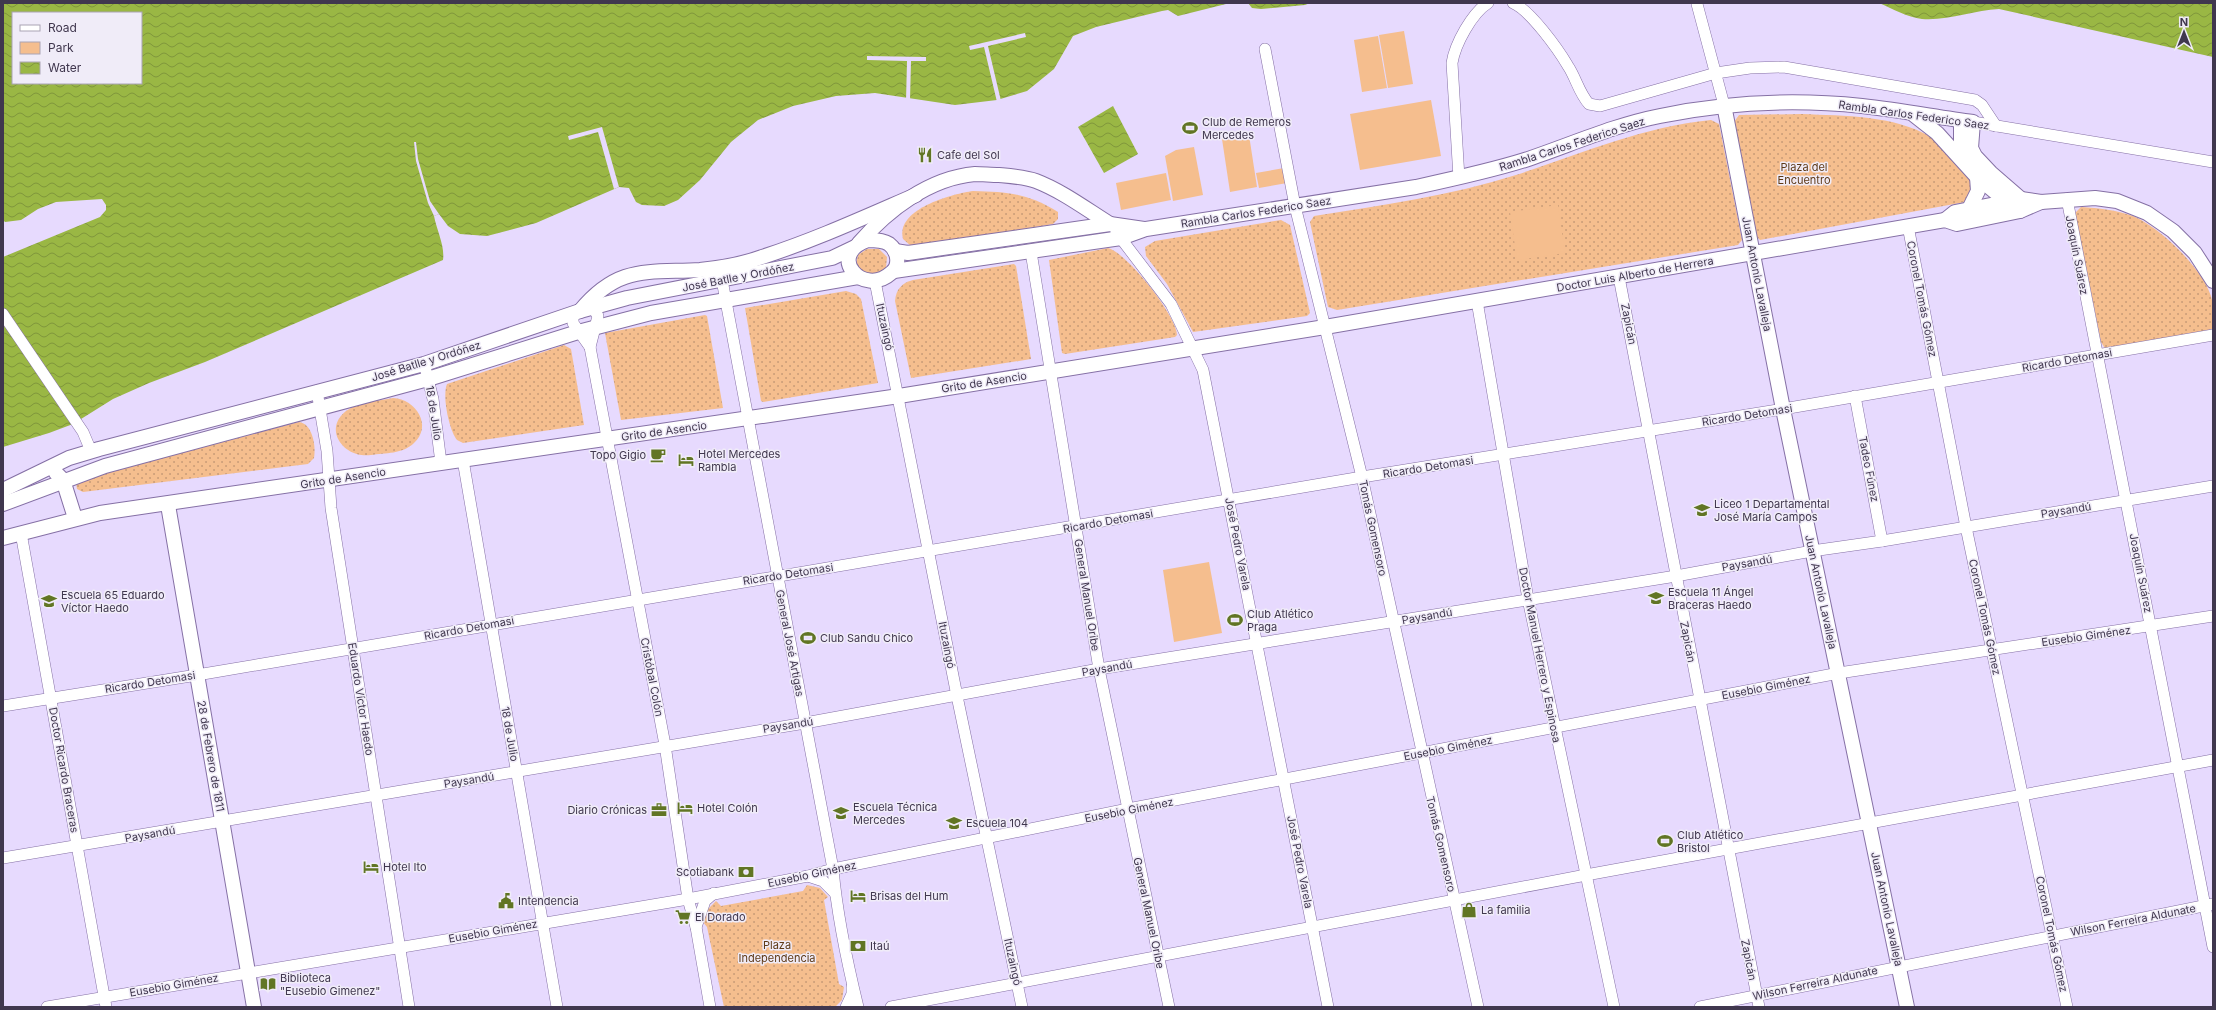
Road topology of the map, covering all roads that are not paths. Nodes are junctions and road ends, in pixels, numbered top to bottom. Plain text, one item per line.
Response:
1 (1488, 3) edge
2 (1512, 3) edge
3 (1697, 4) dead end
4 (1265, 49) dead end
5 (1716, 73) junction
6 (1724, 105) junction
7 (1912, 114) junction
8 (1967, 121) junction
9 (1996, 126) junction
10 (1961, 158) junction
11 (2213, 162) edge
12 (1976, 176) junction
13 (1459, 178) junction
14 (916, 195) junction
15 (2067, 199) junction
16 (2007, 201) junction
17 (2020, 205) junction
18 (1295, 206) junction
19 (1969, 209) junction
20 (1945, 220) junction
21 (1110, 224) junction
22 (1908, 226) junction
23 (1146, 229) junction
24 (1122, 238) junction
25 (856, 246) junction
26 (895, 251) junction
27 (1031, 252) junction
28 (1754, 253) junction
29 (894, 271) junction
30 (858, 277) junction
31 (1619, 277) junction
32 (722, 280) junction
33 (875, 281) junction
34 (2213, 281) edge
35 (725, 300) junction
36 (1477, 301) junction
37 (582, 311) junction
38 (3, 314) edge
39 (595, 327) junction
40 (1325, 327) junction
41 (578, 332) junction
42 (2213, 335) edge
43 (590, 347) junction
44 (1194, 348) junction
45 (2097, 355) junction
46 (424, 364) junction
47 (1050, 372) junction
48 (428, 379) junction
49 (1938, 382) junction
50 (317, 391) junction
51 (899, 396) junction
52 (1855, 396) junction
53 (320, 407) junction
54 (1783, 409) junction
55 (747, 419) junction
56 (1650, 431) junction
57 (607, 440) junction
58 (91, 451) junction
59 (1502, 455) junction
60 (463, 460) junction
61 (441, 463) junction
62 (50, 467) junction
63 (1362, 477) junction
64 (63, 480) junction
65 (329, 480) junction
66 (2213, 486) edge
67 (3, 490) edge
68 (1229, 499) junction
69 (2126, 500) junction
70 (3, 504) edge
71 (168, 505) junction
72 (75, 518) junction
73 (1075, 526) junction
74 (1966, 527) junction
75 (21, 533) junction
76 (4, 534) edge
77 (1882, 541) junction
78 (928, 550) junction
79 (1812, 551) junction
80 (778, 576) junction
81 (1676, 576) junction
82 (637, 599) junction
83 (1528, 599) junction
84 (2213, 616) edge
85 (1393, 622) junction
86 (492, 624) junction
87 (2151, 626) junction
88 (1258, 644) junction
89 (353, 648) junction
90 (1992, 649) junction
91 (1099, 669) junction
92 (1839, 673) junction
93 (197, 675) junction
94 (957, 696) junction
95 (52, 697) junction
96 (1699, 700) junction
97 (3, 706) edge
98 (805, 723) junction
99 (1554, 728) junction
100 (665, 745) junction
101 (1421, 753) junction
102 (2213, 760) edge
103 (2178, 766) junction
104 (516, 772) junction
105 (1284, 781) junction
106 (2022, 794) junction
107 (375, 795) junction
108 (1128, 809) junction
109 (223, 821) junction
110 (1870, 822) junction
111 (987, 838) junction
112 (77, 846) junction
113 (1727, 850) junction
114 (3, 858) edge
115 (834, 869) junction
116 (1586, 875) junction
117 (808, 876) junction
118 (714, 893) junction
119 (835, 893) junction
120 (688, 899) junction
121 (1454, 900) junction
122 (2209, 905) edge
123 (542, 922) junction
124 (1312, 927) junction
125 (696, 928) junction
126 (2052, 936) junction
127 (399, 947) junction
128 (2213, 947) edge
129 (1158, 956) junction
130 (1899, 966) junction
131 (248, 973) junction
132 (1018, 984) junction
133 (852, 985) junction
134 (1756, 995) junction
135 (105, 1002) edge
136 (47, 1007) edge
137 (254, 1007) edge
138 (409, 1007) edge
139 (557, 1007) edge
140 (710, 1007) edge
141 (846, 1007) edge
142 (858, 1007) edge
143 (891, 1007) edge
144 (1022, 1007) edge
145 (1169, 1007) edge
146 (1328, 1007) edge
147 (1478, 1007) edge
148 (1614, 1007) edge
149 (1700, 1007) edge
150 (1759, 1007) edge
151 (1907, 1007) edge
152 (2067, 1007) edge

1 - 13 street
2 - 5 street
3 - 5 street
4 - 18 street, Tomás Gomensoro
5 - 6 street
5 - 9 street
6 - 7 street, Rambla Carlos Federico Saez
6 - 13 street, Rambla Carlos Federico Saez
6 - 28 street, Juan Antonio Lavalleja
7 - 8 street, Rambla Carlos Federico Saez
7 - 10 street
8 - 9 street, Rambla Carlos Federico Saez
8 - 10 street
8 - 17 street
9 - 11 street, Rambla Carlos Federico Saez
10 - 12 street
12 - 16 street
12 - 19 street
13 - 18 street, Rambla Carlos Federico Saez
14 - 21 street
14 - 25 street
14 - 37 street
15 - 17 street, Doctor Luis Alberto de Herrera
15 - 34 street, Doctor Luis Alberto de Herrera
15 - 45 street, Joaquín Suárez
16 - 17 street, Doctor Luis Alberto de Herrera
16 - 19 street, Doctor Luis Alberto de Herrera
17 - 20 street, Doctor Luis Alberto de Herrera
18 - 23 street, Rambla Carlos Federico Saez
18 - 40 street, Tomás Gomensoro
19 - 20 street, Doctor Luis Alberto de Herrera
20 - 22 street, Doctor Luis Alberto de Herrera
21 - 23 street, Rambla Carlos Federico Saez
21 - 24 street, José Pedro Varela
21 - 26 street, Rambla Carlos Federico Saez
22 - 28 street, Doctor Luis Alberto de Herrera
22 - 49 street, Coronel Tomás Gómez
23 - 24 street, Rambla Carlos Federico Saez
24 - 27 street, Rambla Carlos Federico Saez
24 - 44 street, José Pedro Varela
25 - 26 street
25 - 30 street
25 - 32 street, José Batlle y Ordóñez
26 - 29 street
27 - 29 street, Rambla Carlos Federico Saez
27 - 47 street, General Manuel Oribe
28 - 31 street, Doctor Luis Alberto de Herrera
28 - 54 street, Juan Antonio Lavalleja
29 - 33 street
30 - 33 street
30 - 35 street
31 - 36 street, Doctor Luis Alberto de Herrera
31 - 56 street, Zapicán
32 - 35 street, General José Artigas
32 - 37 street, José Batlle y Ordóñez
33 - 51 street, Ituzaingó
35 - 39 street
35 - 55 street, General José Artigas
36 - 40 street, Doctor Luis Alberto de Herrera
36 - 59 street, Doctor Manuel Herrero y Espinosa
37 - 39 street
37 - 41 street
37 - 46 street, José Batlle y Ordóñez
38 - 58 street
39 - 41 street
39 - 43 street
40 - 44 street, Grito de Asencio
40 - 63 street, Tomás Gomensoro
41 - 43 street
41 - 48 street
42 - 45 street, Ricardo Detomasi
43 - 57 street, Cristóbal Colón
44 - 47 street, Grito de Asencio
44 - 68 street, José Pedro Varela
45 - 49 street, Ricardo Detomasi
45 - 69 street, Joaquín Suárez
46 - 48 street, 18 de Julio
46 - 50 street, José Batlle y Ordóñez
47 - 51 street, Grito de Asencio
47 - 73 street, General Manuel Oribe
48 - 53 street
48 - 61 street, 18 de Julio
49 - 52 street, Ricardo Detomasi
49 - 74 street, Coronel Tomás Gómez
50 - 53 street, Eduardo Víctor Haedo
50 - 58 street, José Batlle y Ordóñez
51 - 55 street, Grito de Asencio
51 - 78 street, Ituzaingó
52 - 54 street, Ricardo Detomasi
52 - 77 street, Tadeo Fúnez
53 - 64 street
53 - 65 street, Eduardo Víctor Haedo
54 - 56 street, Ricardo Detomasi
54 - 79 street, Juan Antonio Lavalleja
55 - 57 street, Grito de Asencio
55 - 80 street, General José Artigas
56 - 59 street, Ricardo Detomasi
56 - 81 street, Zapicán
57 - 60 street, Grito de Asencio
57 - 82 street, Cristóbal Colón
58 - 62 street, José Batlle y Ordóñez
59 - 63 street, Ricardo Detomasi
59 - 83 street, Doctor Manuel Herrero y Espinosa
60 - 61 street, Grito de Asencio
60 - 86 street, 18 de Julio
61 - 65 street, Grito de Asencio
62 - 64 street
62 - 67 street, José Batlle y Ordóñez
63 - 68 street, Ricardo Detomasi
63 - 85 street, Tomás Gomensoro
64 - 70 street
64 - 72 street
65 - 71 street, Grito de Asencio
65 - 89 street, Eduardo Víctor Haedo
66 - 69 street, Paysandú
68 - 73 street, Ricardo Detomasi
68 - 88 street, José Pedro Varela
69 - 74 street, Paysandú
69 - 87 street, Joaquín Suárez
71 - 72 street, Grito de Asencio
71 - 93 street, 28 de Febrero de 1811
72 - 75 street, Grito de Asencio
73 - 78 street, Ricardo Detomasi
73 - 91 street, General Manuel Oribe
74 - 77 street, Paysandú
74 - 90 street, Coronel Tomás Gómez
75 - 76 street, Grito de Asencio
75 - 95 street, Doctor Ricardo Braceras
77 - 79 street, Paysandú
78 - 80 street, Ricardo Detomasi
78 - 94 street, Ituzaingó
79 - 81 street, Paysandú
79 - 92 street, Juan Antonio Lavalleja
80 - 82 street, Ricardo Detomasi
80 - 98 street, General José Artigas
81 - 83 street, Paysandú
81 - 96 street, Zapicán
82 - 86 street, Ricardo Detomasi
82 - 100 street, Cristóbal Colón
83 - 85 street, Paysandú
83 - 99 street, Doctor Manuel Herrero y Espinosa
84 - 87 street, Eusebio Giménez
85 - 88 street, Paysandú
85 - 101 street, Tomás Gomensoro
86 - 89 street, Ricardo Detomasi
86 - 104 street, 18 de Julio
87 - 90 street, Eusebio Giménez
87 - 103 street, Joaquín Suárez
88 - 91 street, Paysandú
88 - 105 street, José Pedro Varela
89 - 93 street, Ricardo Detomasi
89 - 107 street, Eduardo Víctor Haedo
90 - 92 street, Eusebio Giménez
90 - 106 street, Coronel Tomás Gómez
91 - 94 street, Paysandú
91 - 108 street, General Manuel Oribe
92 - 96 street, Eusebio Giménez
92 - 110 street, Juan Antonio Lavalleja
93 - 95 street, Ricardo Detomasi
93 - 109 street, 28 de Febrero de 1811
94 - 98 street, Paysandú
94 - 111 street, Ituzaingó
95 - 97 street, Ricardo Detomasi
95 - 112 street, Doctor Ricardo Braceras
96 - 99 street, Eusebio Giménez
96 - 113 street, Zapicán
98 - 100 street, Paysandú
98 - 115 street, General José Artigas
99 - 101 street, Eusebio Giménez
99 - 116 street, Doctor Manuel Herrero y Espinosa
100 - 104 street, Paysandú
100 - 120 street, Cristóbal Colón
101 - 105 street, Eusebio Giménez
101 - 121 street, Tomás Gomensoro
102 - 103 street
103 - 106 street
103 - 122 street, Joaquín Suárez
104 - 107 street, Paysandú
104 - 123 street, 18 de Julio
105 - 108 street, Eusebio Giménez
105 - 124 street, José Pedro Varela
106 - 110 street
106 - 126 street, Coronel Tomás Gómez
107 - 109 street, Paysandú
107 - 127 street, Eduardo Víctor Haedo
108 - 111 street, Eusebio Giménez
108 - 129 street, General Manuel Oribe
109 - 112 street, Paysandú
109 - 131 street, 28 de Febrero de 1811
110 - 113 street
110 - 130 street, Juan Antonio Lavalleja
111 - 115 street, Eusebio Giménez
111 - 132 street, Ituzaingó
112 - 114 street, Paysandú
112 - 135 street, Doctor Ricardo Braceras
113 - 116 street
113 - 134 street, Zapicán
115 - 117 street, Eusebio Giménez
115 - 119 street, General José Artigas
116 - 121 street
116 - 148 street, Doctor Manuel Herrero y Espinosa
117 - 118 street, Eusebio Giménez
117 - 119 street
118 - 120 street, Eusebio Giménez
118 - 125 street
119 - 133 street, General José Artigas
120 - 123 street, Eusebio Giménez
120 - 125 street, Cristóbal Colón
121 - 124 street
121 - 147 street, Tomás Gomensoro
122 - 126 street, Wilson Ferreira Aldunate
122 - 128 street, Joaquín Suárez
123 - 127 street, Eusebio Giménez
123 - 139 street, 18 de Julio
124 - 129 street
124 - 146 street, José Pedro Varela
125 - 140 street, Cristóbal Colón
126 - 130 street, Wilson Ferreira Aldunate
126 - 152 street, Coronel Tomás Gómez
127 - 131 street, Eusebio Giménez
127 - 138 street, Eduardo Víctor Haedo
129 - 132 street
129 - 145 street, General Manuel Oribe
130 - 134 street, Wilson Ferreira Aldunate
130 - 151 street, Juan Antonio Lavalleja
131 - 135 street, Eusebio Giménez
131 - 137 street, 28 de Febrero de 1811
132 - 143 street
132 - 144 street, Ituzaingó
133 - 141 street
133 - 142 street, General José Artigas
134 - 149 street, Wilson Ferreira Aldunate
134 - 150 street, Zapicán
135 - 136 street, Eusebio Giménez

